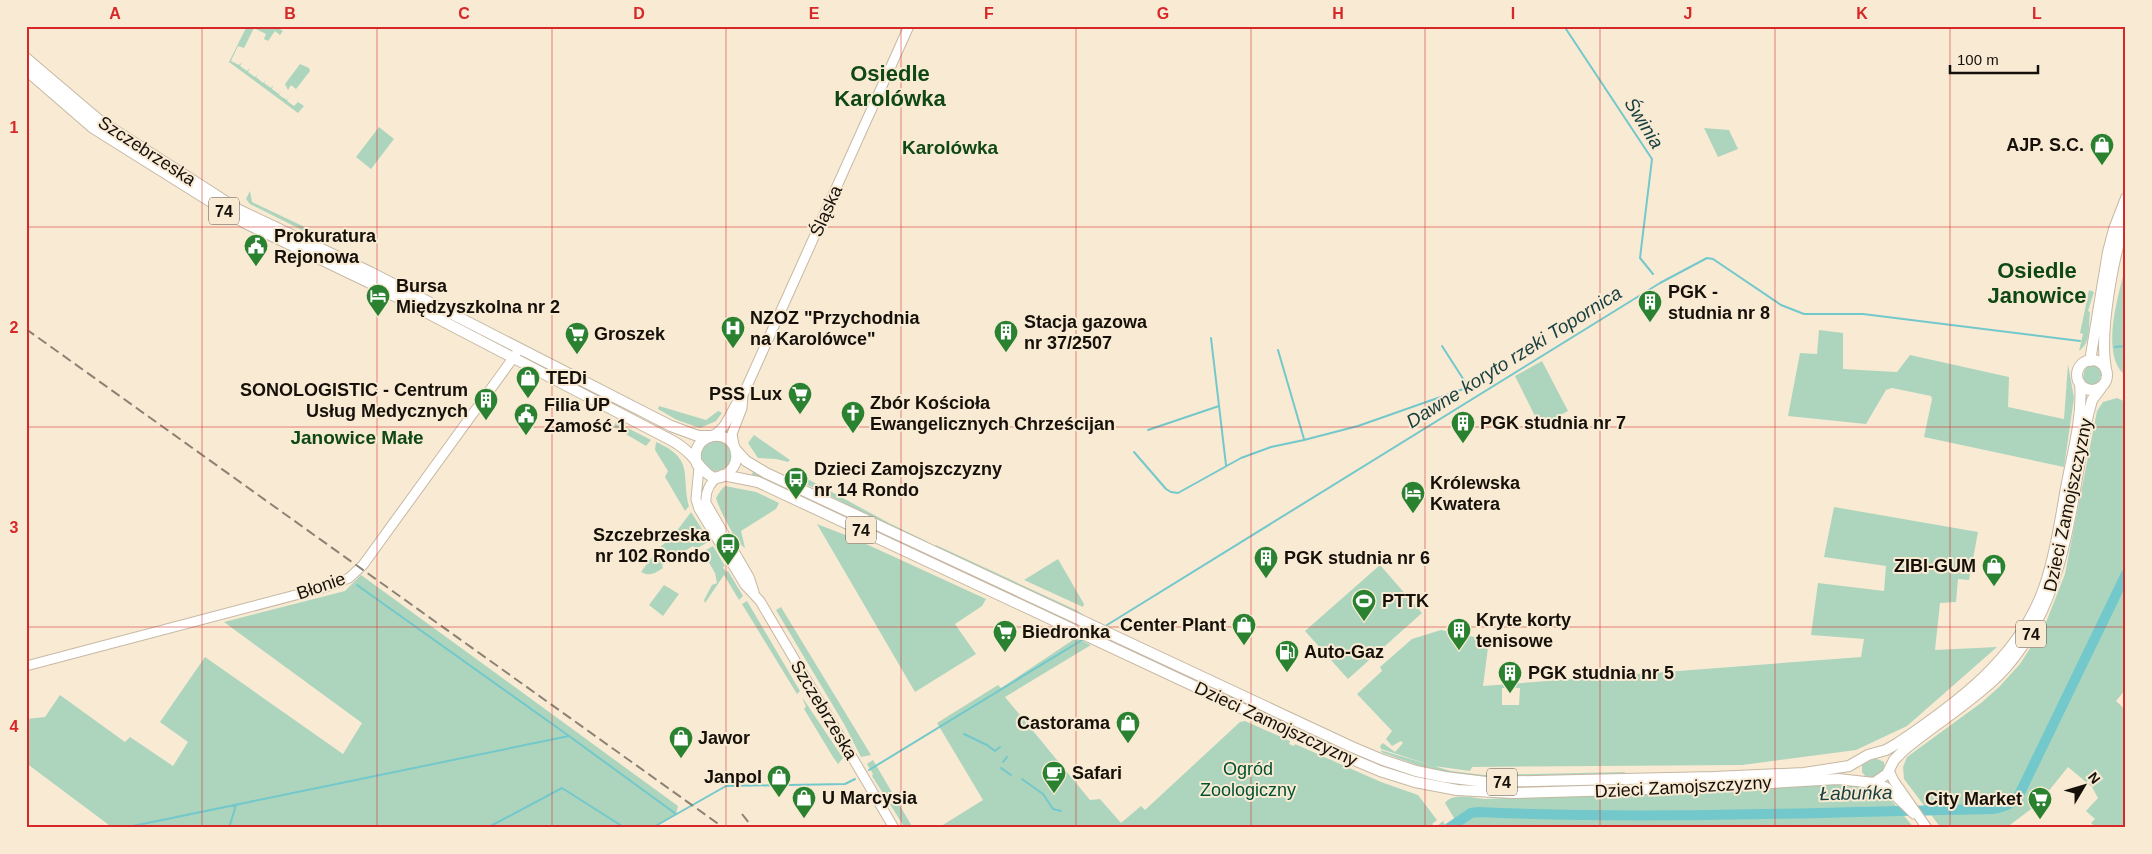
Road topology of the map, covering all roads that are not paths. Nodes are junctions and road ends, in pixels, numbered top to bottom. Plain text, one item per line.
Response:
1 (909, 26) edge
2 (26, 58) edge
3 (26, 70) edge
4 (2126, 198) edge
5 (2126, 220) edge
6 (521, 349) junction
7 (513, 357) junction
8 (2090, 360) junction
9 (2106, 370) junction
10 (2080, 383) junction
11 (2100, 388) junction
12 (743, 395) junction
13 (710, 436) junction
14 (735, 448) junction
15 (698, 465) junction
16 (721, 476) junction
17 (754, 592) junction
18 (26, 666) edge
19 (1866, 756) junction
20 (1889, 770) junction
21 (1872, 783) junction
22 (1924, 824) edge
23 (894, 828) edge

1 - 12 street, Śląska
2 - 6 main road, Szczebrzeska / 74
3 - 7 main road, Szczebrzeska / 74
4 - 8 main road, 74
5 - 9 main road, 74
6 - 7 street, Błonie
6 - 13 main road, Szczebrzeska / 74
7 - 15 main road, Szczebrzeska / 74
7 - 18 street, Błonie
8 - 9 main road
8 - 10 main road, 74
9 - 11 main road, 74
10 - 11 main road
10 - 19 main road, Dzieci Zamojszczyzny / 74
11 - 20 main road, Dzieci Zamojszczyzny / 74
12 - 13 street, Śląska
12 - 14 street, Śląska
13 - 14 main road, 74
13 - 15 main road
14 - 16 main road
14 - 19 main road, Dzieci Zamojszczyzny / 74
15 - 16 main road, 74
15 - 17 street, Szczebrzeska
16 - 17 street, Szczebrzeska
16 - 21 main road, Dzieci Zamojszczyzny / 74
17 - 23 street, Szczebrzeska
19 - 20 main road
19 - 21 main road
20 - 21 main road, 74
20 - 22 street
21 - 22 street

